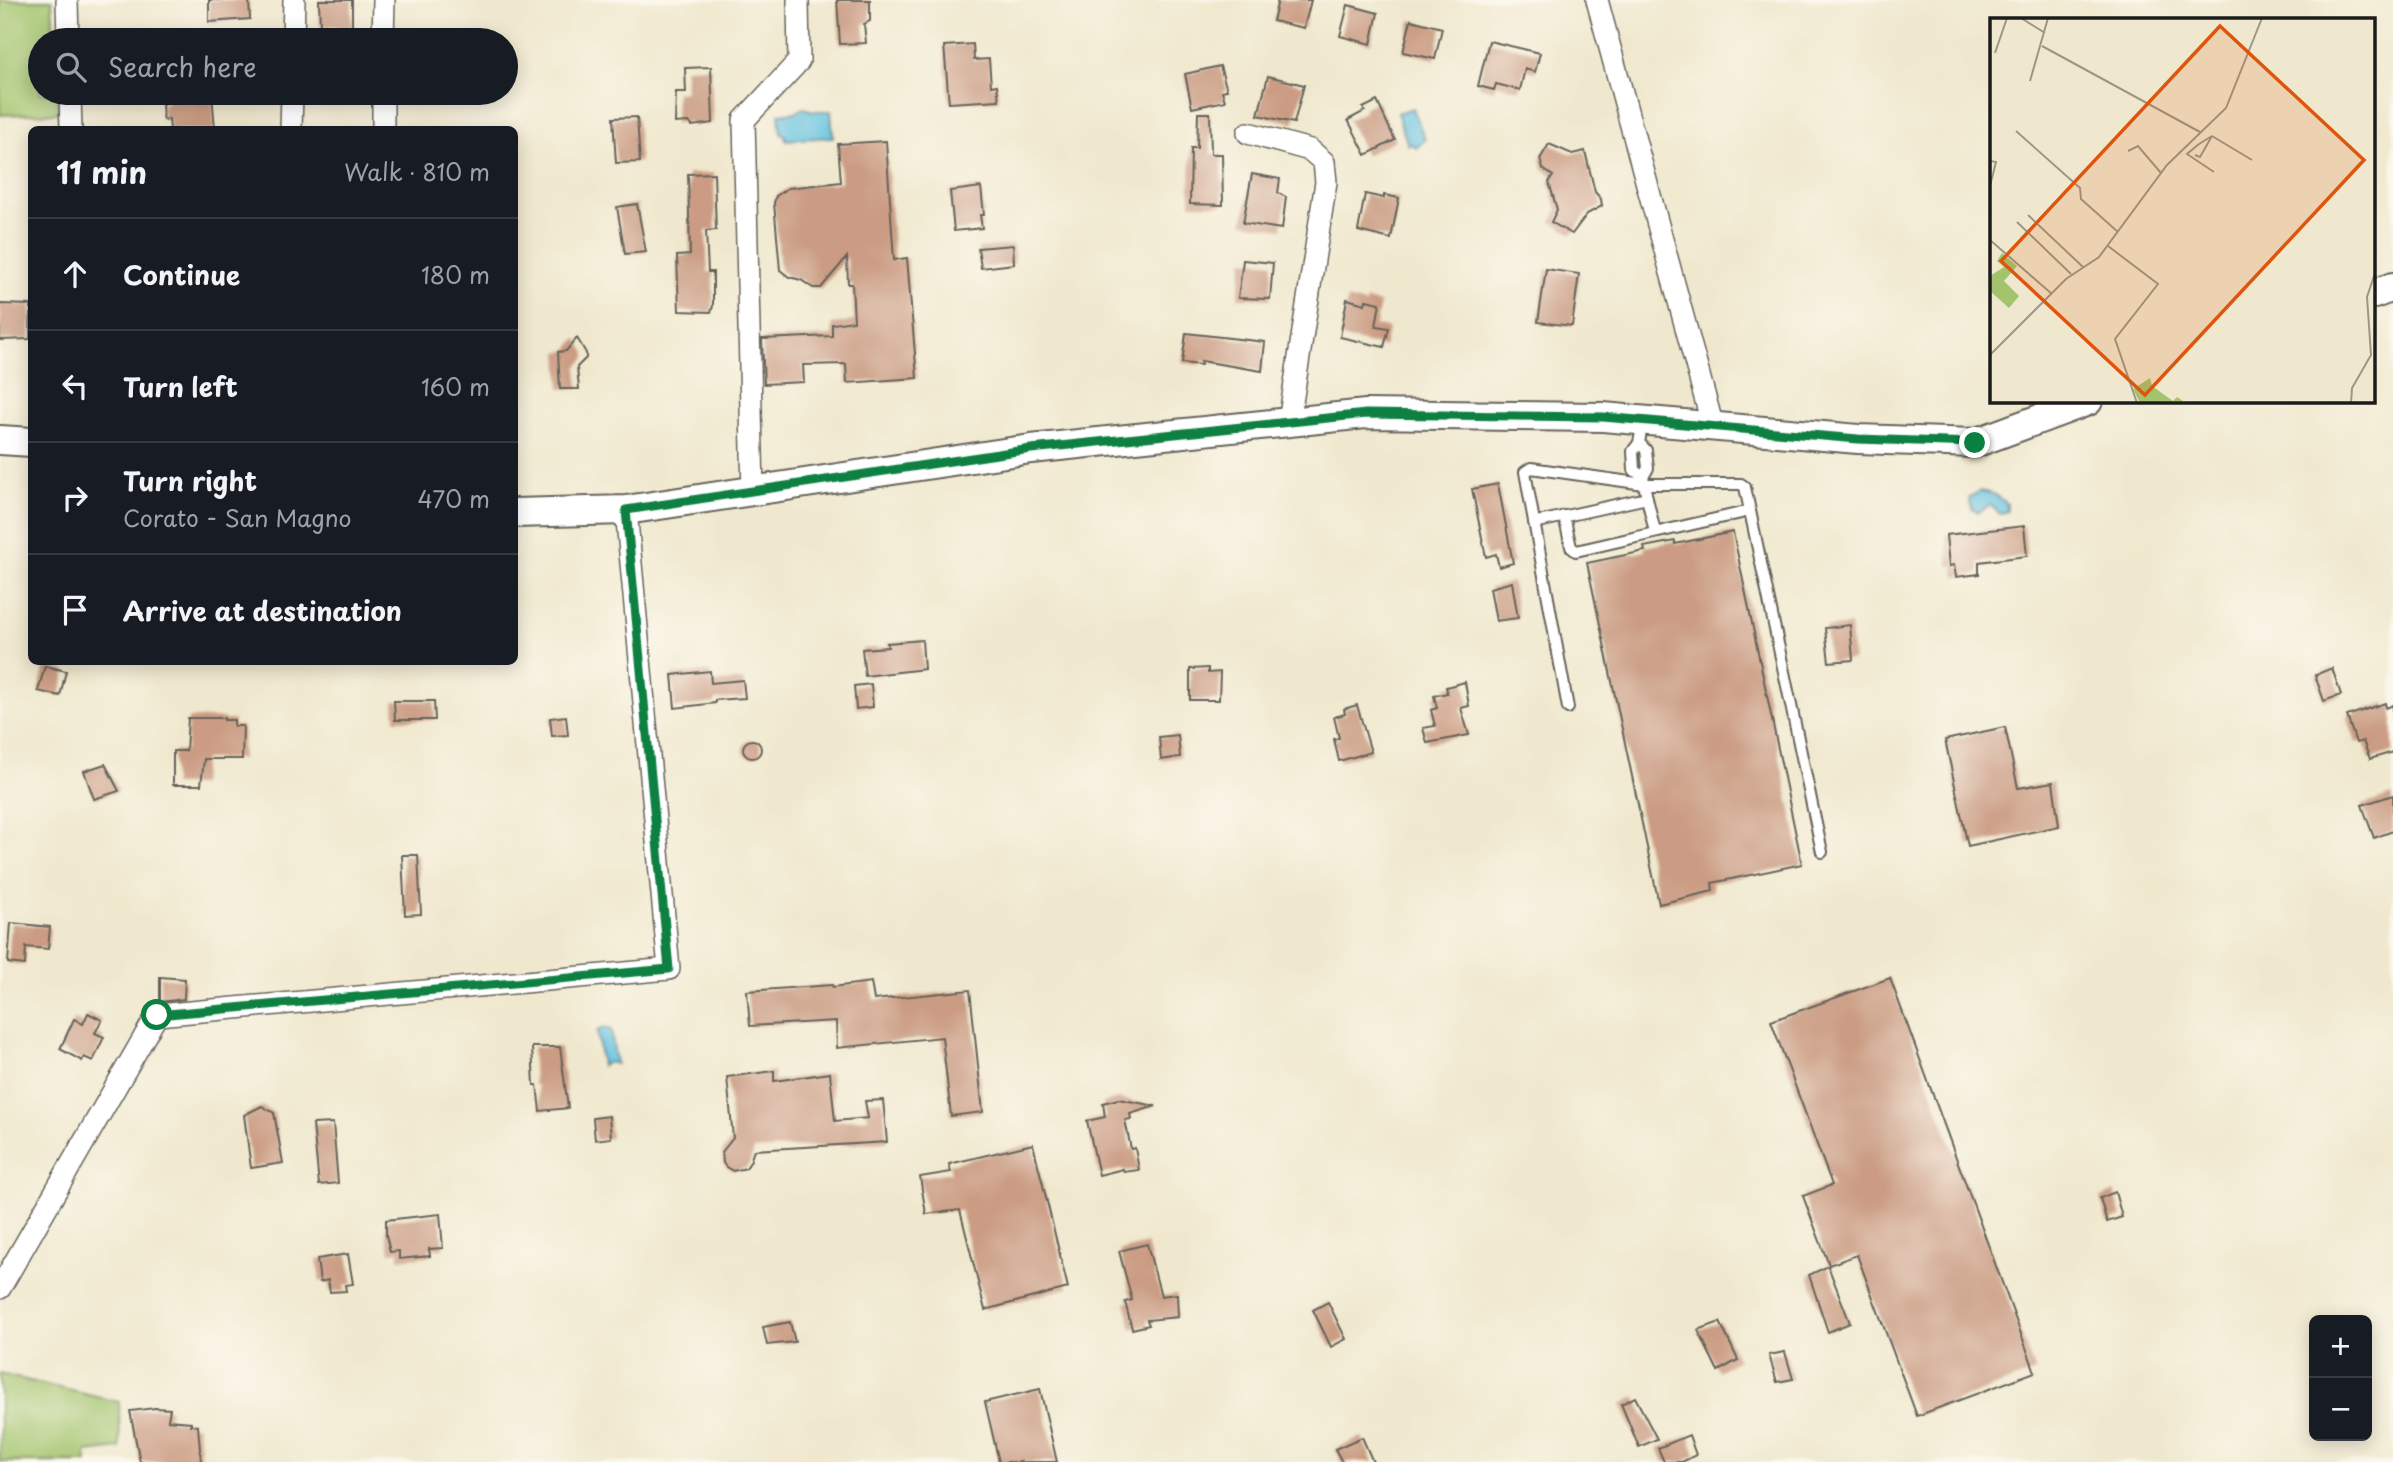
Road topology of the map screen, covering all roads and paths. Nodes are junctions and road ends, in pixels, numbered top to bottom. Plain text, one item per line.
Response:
1 (67, 0) edge
2 (294, 0) edge
3 (384, 0) edge
4 (798, 0) edge
5 (1597, 0) edge
6 (68, 28) edge
7 (293, 28) edge
8 (383, 28) edge
9 (70, 105) edge
10 (292, 105) edge
11 (383, 105) edge
12 (71, 126) edge
13 (291, 126) edge
14 (383, 126) edge
15 (1248, 133) dead end
16 (2393, 287) edge
17 (2376, 293) edge
18 (2085, 402) edge
19 (1289, 422) junction
20 (1713, 427) junction
21 (1641, 432) junction
22 (0, 440) edge
23 (28, 442) edge
24 (1644, 480) junction
25 (753, 491) junction
26 (1647, 498) junction
27 (626, 510) junction
28 (1750, 512) junction
29 (518, 513) edge
30 (1564, 516) junction
31 (1534, 523) junction
32 (1655, 532) junction
33 (1567, 708) dead end
34 (1822, 852) dead end
35 (0, 1288) edge

1 - 6 street
2 - 7 street
3 - 8 street
4 - 25 street
5 - 20 street
9 - 12 street
10 - 13 street
11 - 14 street
15 - 19 street
16 - 17 main road
18 - 20 main road
19 - 21 main road
19 - 25 main road
20 - 21 main road
21 - 24 lane
22 - 23 main road
24 - 26 lane
24 - 28 lane
24 - 31 lane
25 - 27 main road
26 - 30 lane
26 - 32 lane
27 - 29 main road
27 - 35 street
28 - 32 lane
28 - 34 lane
30 - 31 lane
30 - 32 lane
31 - 33 lane

